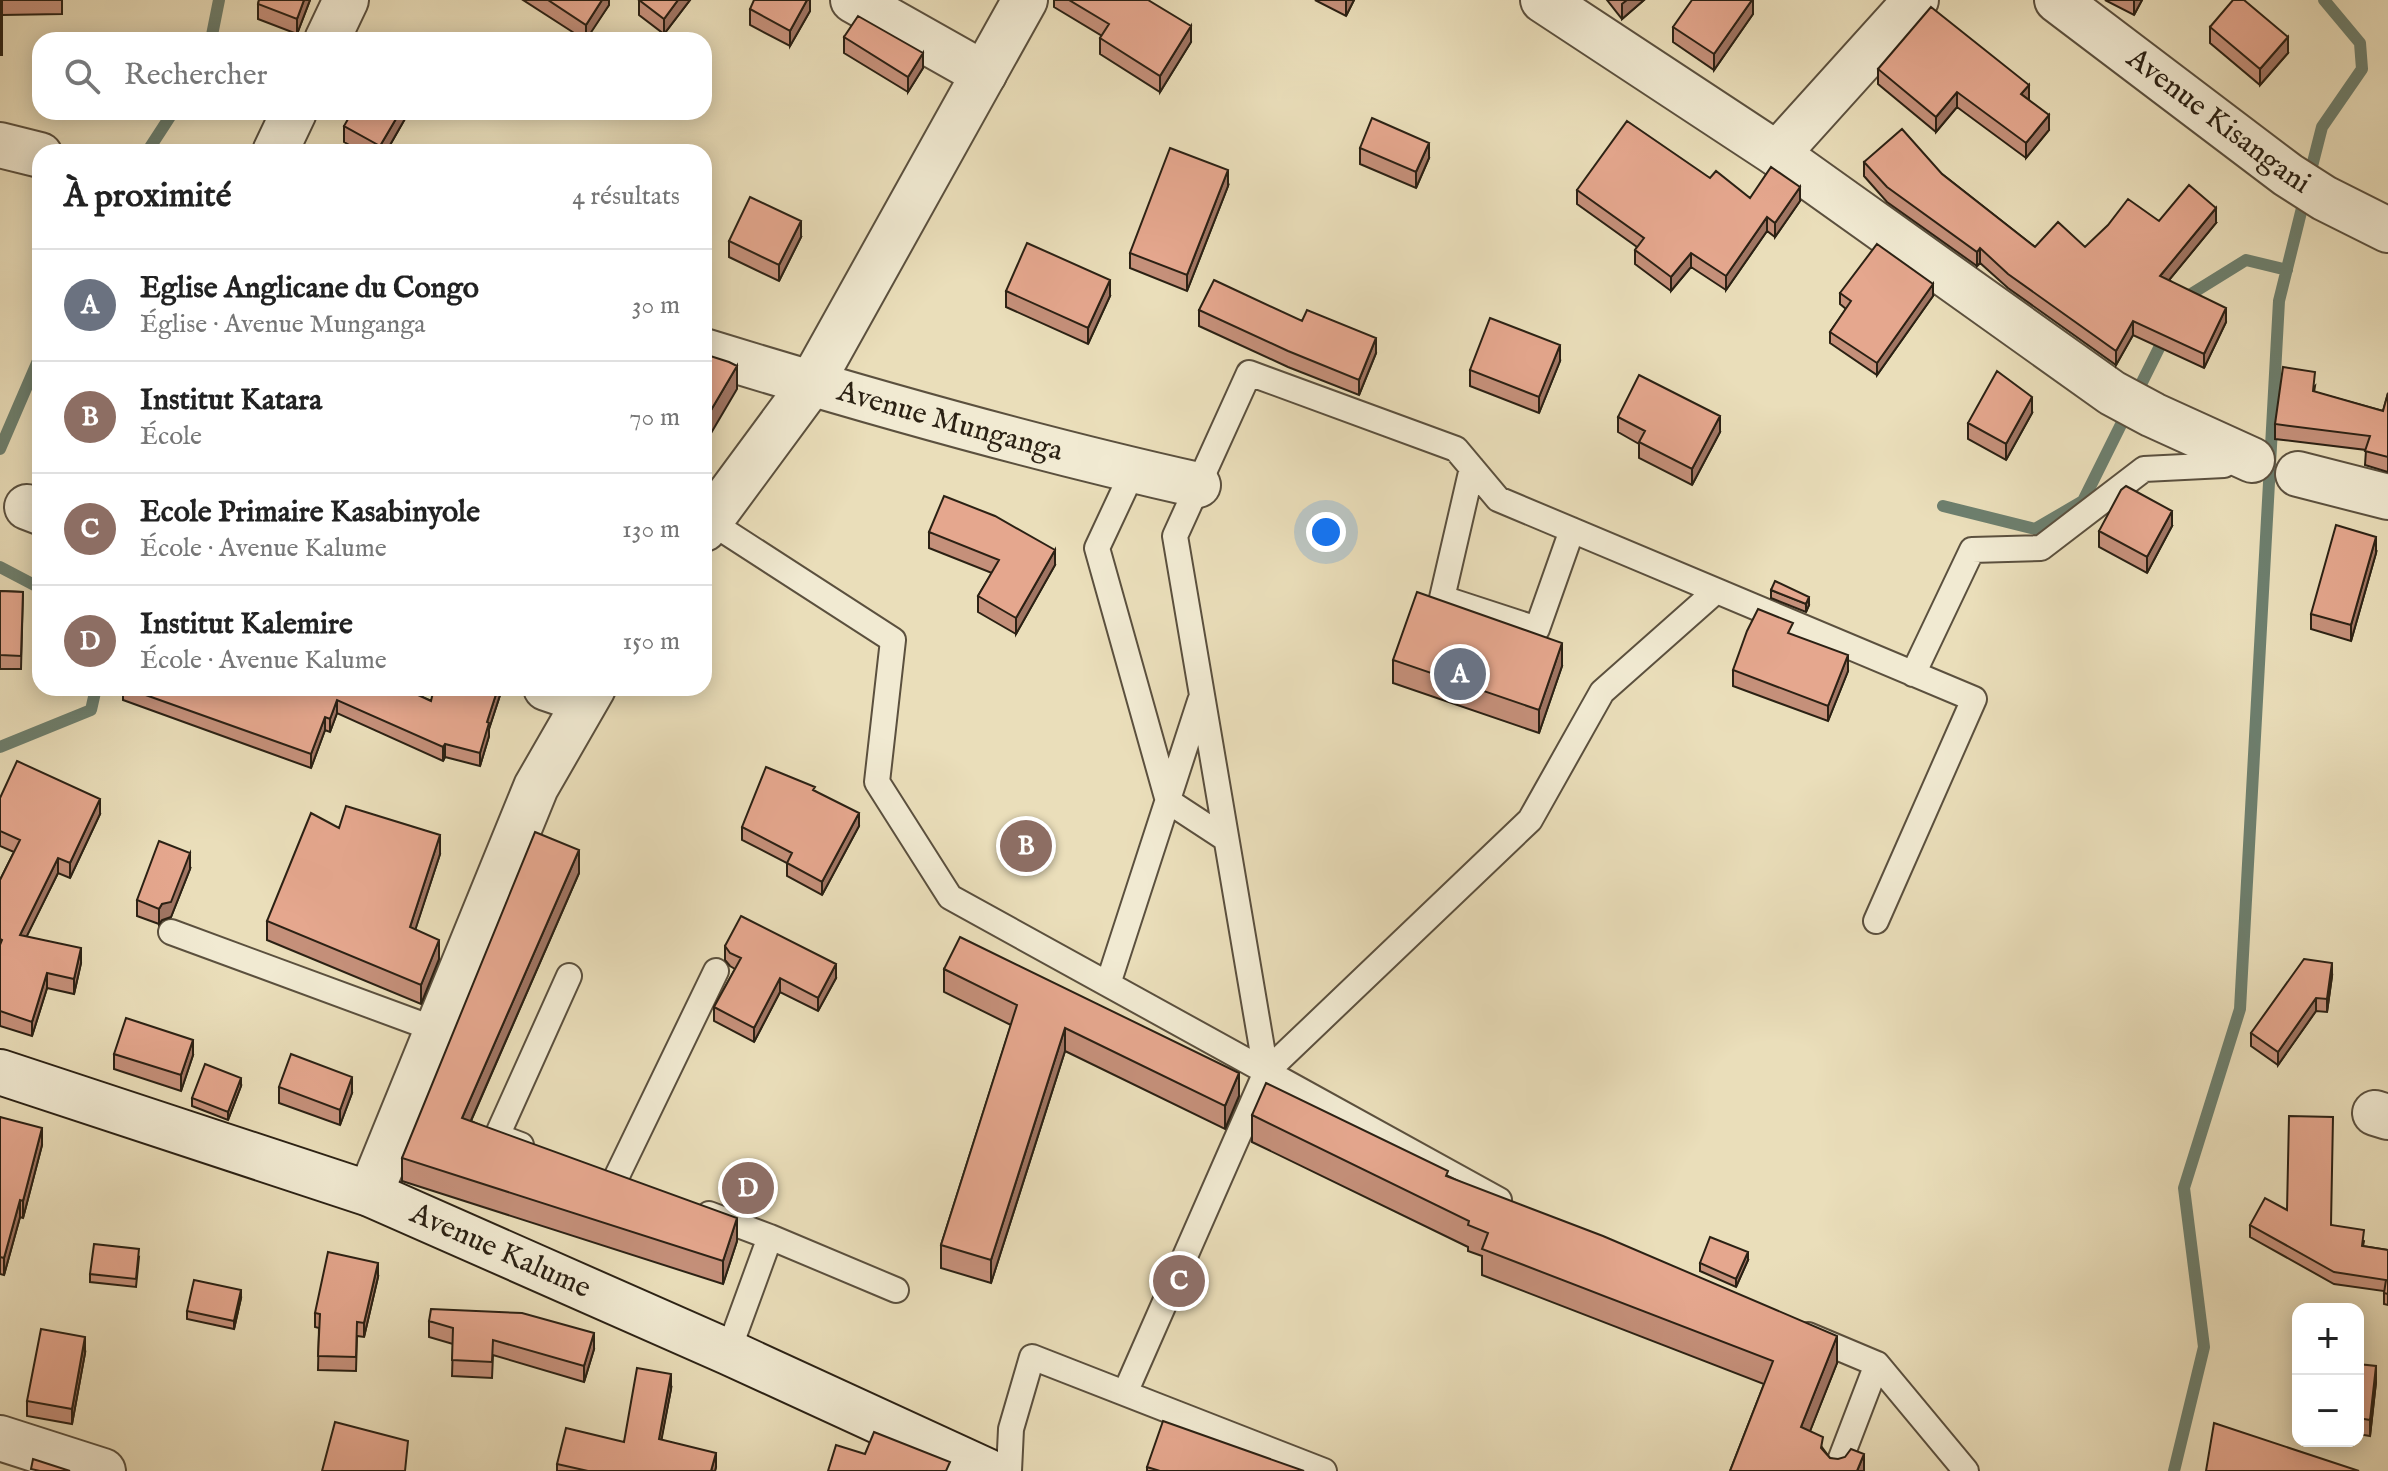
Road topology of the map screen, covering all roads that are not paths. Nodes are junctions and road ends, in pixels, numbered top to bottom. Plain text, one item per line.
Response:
1 (346, 0) edge
2 (853, 0) edge
3 (1025, 0) edge
4 (1916, 0) edge
5 (2057, 0) edge
6 (1548, 1) edge
7 (331, 32) edge
8 (984, 74) junction
9 (290, 120) edge
10 (279, 144) edge
11 (0, 145) edge
12 (32, 153) edge
13 (1777, 154) junction
14 (2388, 230) edge
15 (712, 353) edge
16 (811, 384) junction
17 (2243, 456) joint
18 (1472, 468) junction
19 (1133, 471) junction
20 (2298, 474) dead end
21 (1198, 485) junction
22 (2388, 497) edge
23 (712, 517) edge
24 (712, 529) edge
25 (1572, 530) junction
26 (1716, 591) junction
27 (1913, 674) junction
28 (1202, 695) junction
29 (572, 696) edge
30 (1168, 801) junction
31 (1226, 839) junction
32 (1876, 921) dead end
33 (171, 932) dead end
34 (716, 971) dead end
35 (569, 976) dead end
36 (1108, 984) junction
37 (437, 1030) junction
38 (0, 1072) edge
39 (1266, 1072) junction
40 (541, 1153) edge
41 (643, 1190) edge
42 (370, 1194) junction
43 (685, 1206) edge
44 (1519, 1209) edge
45 (770, 1237) junction
46 (896, 1290) dead end
47 (1791, 1327) edge
48 (728, 1352) junction
49 (1877, 1364) junction
50 (1125, 1393) junction
51 (0, 1438) edge
52 (103, 1471) edge
53 (987, 1471) edge
54 (1009, 1471) edge
55 (1324, 1471) edge
56 (1836, 1471) edge
57 (1966, 1471) edge

1 - 7 street
2 - 8 street
3 - 8 street
4 - 13 street
5 - 14 street, Avenue Kisangani
6 - 13 street
8 - 16 street
9 - 10 street
11 - 12 street
13 - 17 street
15 - 16 street, Avenue Munganga
16 - 19 street, Avenue Munganga
16 - 23 street
17 - 27 lane
18 - 21 lane
18 - 25 lane
18 - 25 lane
19 - 21 street, Avenue Munganga
19 - 30 lane
20 - 22 street
21 - 28 lane
24 - 36 lane
25 - 26 lane
26 - 27 lane
26 - 39 lane
27 - 32 lane
28 - 30 lane
28 - 31 lane
29 - 37 street
30 - 31 lane
30 - 36 lane
31 - 39 lane
33 - 37 lane
34 - 41 lane
35 - 40 lane
36 - 39 lane
37 - 42 street
38 - 42 street, Avenue Kalume
39 - 44 lane
39 - 50 lane
42 - 48 street, Avenue Kalume
43 - 45 lane
45 - 46 lane
45 - 48 lane
47 - 49 lane
48 - 53 street, Avenue Kalume
49 - 56 lane
49 - 57 lane
50 - 54 lane
50 - 55 lane
51 - 52 street

